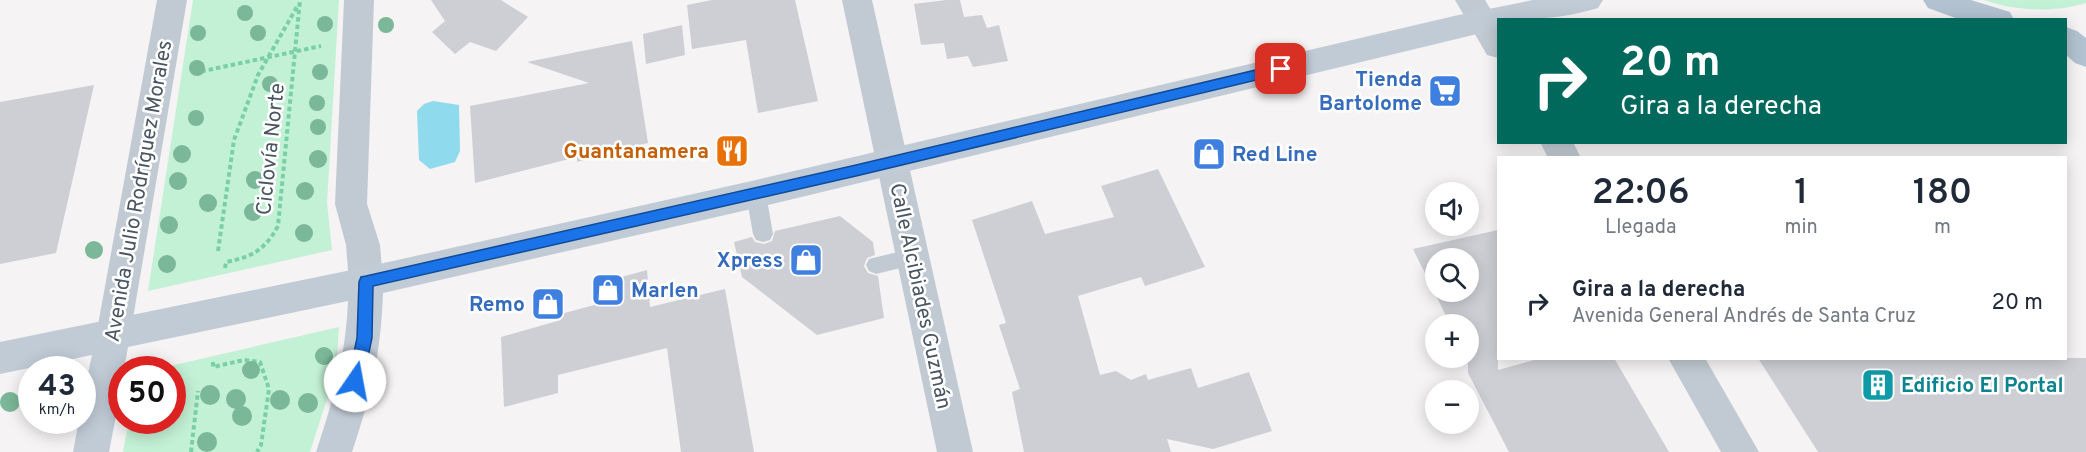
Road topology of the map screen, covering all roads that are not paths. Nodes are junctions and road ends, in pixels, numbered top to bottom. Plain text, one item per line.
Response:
1 (172, 0) edge
2 (359, 0) edge
3 (857, 0) edge
4 (1588, 0) edge
5 (1938, 0) edge
6 (1476, 10) edge
7 (1993, 18) edge
8 (2086, 23) edge
9 (2067, 26) edge
10 (2067, 40) edge
11 (1497, 45) edge
12 (2086, 55) edge
13 (891, 162) junction
14 (756, 194) junction
15 (763, 234) dead end
16 (914, 256) junction
17 (876, 265) dead end
18 (366, 282) junction
19 (113, 336) junction
20 (0, 358) edge
21 (1686, 360) edge
22 (91, 452) edge
23 (334, 452) edge
24 (955, 452) edge
25 (1742, 452) edge

1 - 19 street, Avenida Julio Rodríguez Morales
2 - 18 street
3 - 13 street, Calle Alcibiades Guzmán
4 - 6 main road
5 - 7 main road
6 - 11 street
6 - 13 main road
8 - 9 main road
10 - 12 main road
13 - 14 main road
13 - 16 street, Calle Alcibiades Guzmán
14 - 15 lane
14 - 18 main road
16 - 17 lane
16 - 24 street, Calle Alcibiades Guzmán
18 - 19 main road
18 - 23 main road
19 - 20 main road
19 - 22 main road, Avenida Julio Rodríguez Morales
21 - 25 street

